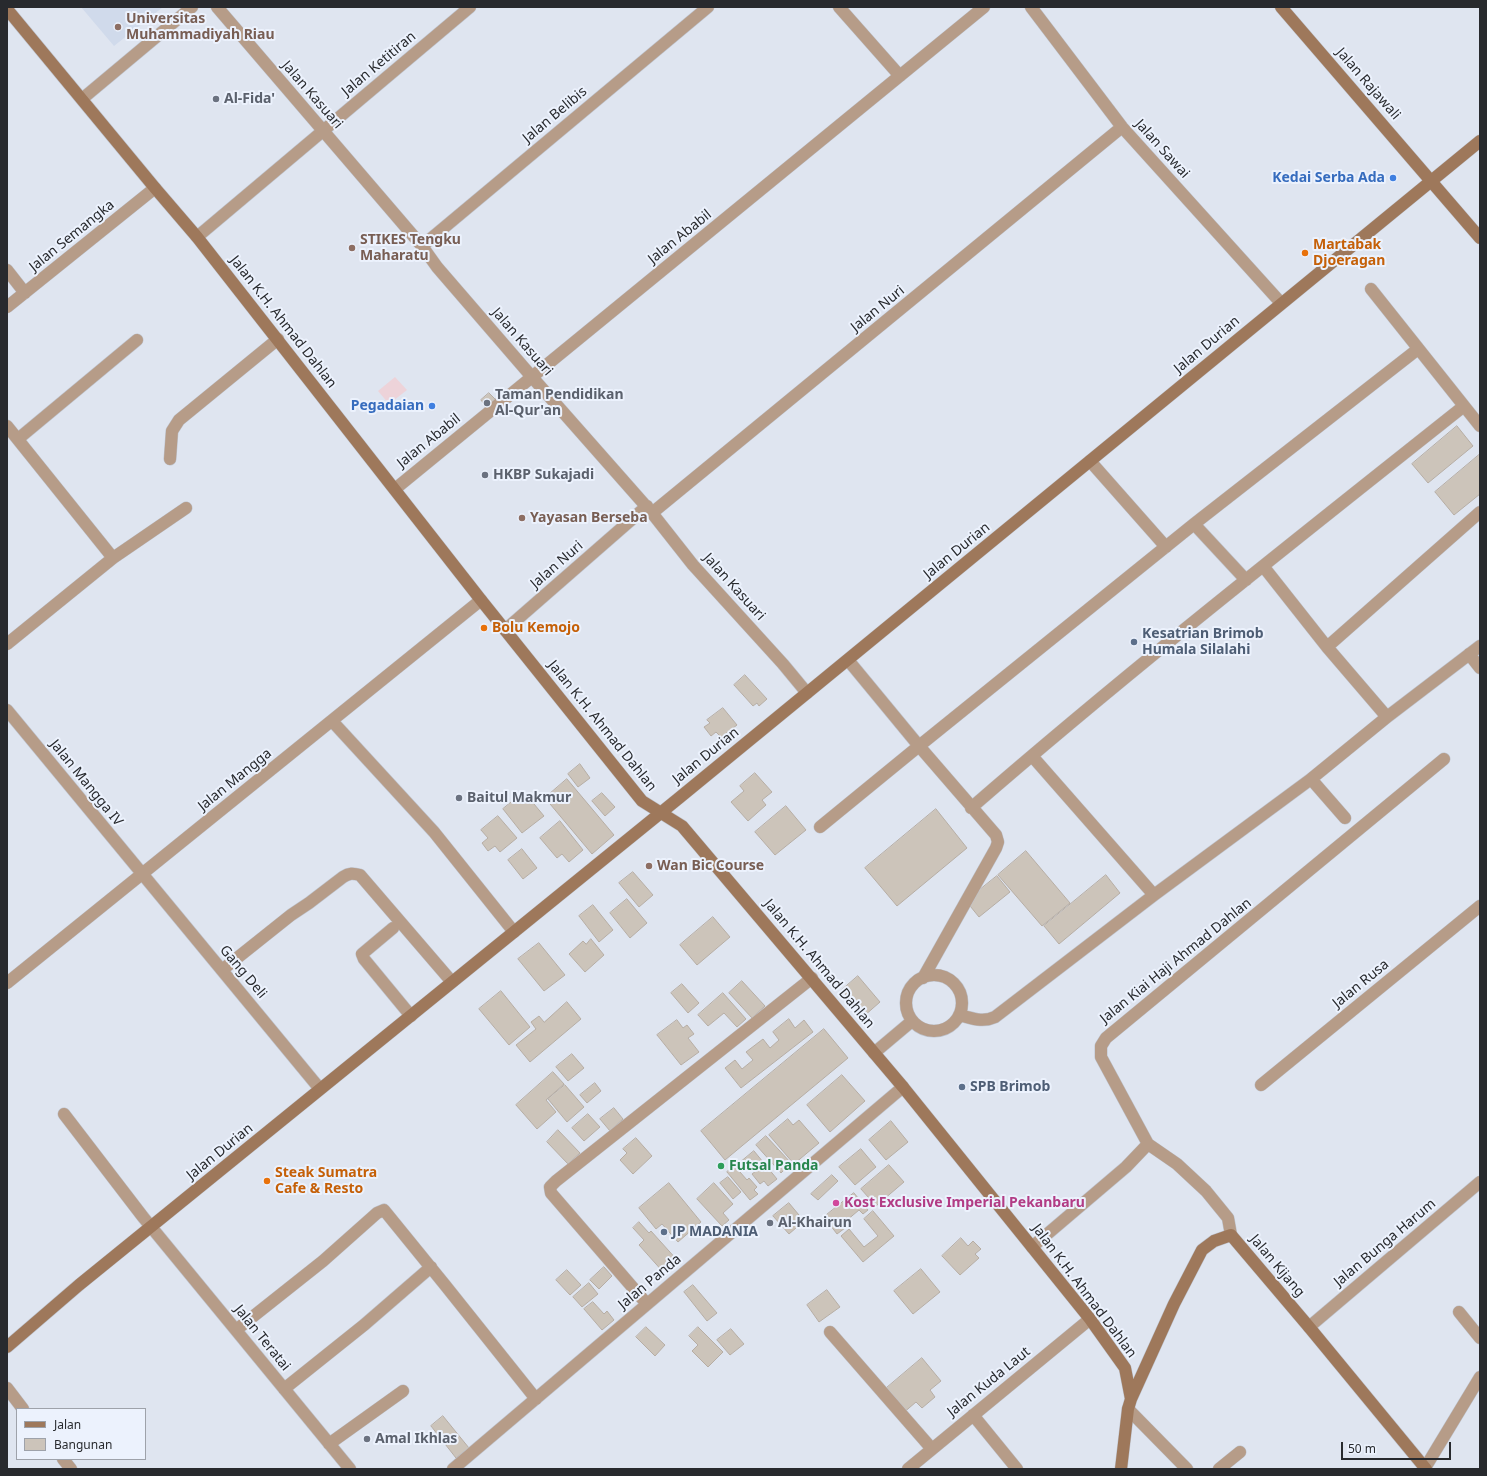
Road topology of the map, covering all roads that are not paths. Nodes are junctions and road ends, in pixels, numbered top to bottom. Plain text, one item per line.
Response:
1 (192, 7) edge
2 (217, 7) edge
3 (470, 7) edge
4 (708, 7) edge
5 (839, 7) edge
6 (984, 7) edge
7 (1031, 7) edge
8 (1281, 7) edge
9 (7, 9) edge
10 (900, 76) junction
11 (82, 99) junction
12 (1122, 128) junction
13 (324, 131) junction
14 (1480, 142) edge
15 (1431, 182) junction
16 (155, 188) junction
17 (197, 237) junction
18 (1480, 238) edge
19 (422, 246) junction
20 (7, 270) edge
21 (1371, 289) dead end
22 (25, 293) junction
23 (1281, 303) junction
24 (7, 307) edge
25 (278, 339) junction
26 (137, 340) dead end
27 (1418, 349) junction
28 (532, 377) junction
29 (1464, 406) junction
30 (7, 426) edge
31 (1480, 426) edge
32 (18, 438) junction
33 (170, 459) dead end
34 (1090, 461) junction
35 (395, 489) junction
36 (186, 508) dead end
37 (649, 510) junction
38 (1480, 512) edge
39 (1194, 524) junction
40 (1166, 547) junction
41 (113, 558) junction
42 (1263, 566) junction
43 (1246, 580) junction
44 (481, 600) junction
45 (505, 630) junction
46 (7, 644) edge
47 (1327, 646) junction
48 (1480, 646) edge
49 (1469, 654) junction
50 (848, 660) junction
51 (1480, 668) edge
52 (807, 693) junction
53 (7, 710) edge
54 (1387, 717) junction
55 (332, 720) junction
56 (919, 746) junction
57 (1032, 756) junction
58 (1444, 759) dead end
59 (1311, 779) junction
60 (972, 808) junction
61 (661, 812) junction
62 (1344, 818) dead end
63 (820, 827) dead end
64 (142, 874) junction
65 (1154, 895) junction
66 (1480, 906) edge
67 (393, 928) dead end
68 (514, 932) junction
69 (222, 970) junction
70 (812, 978) junction
71 (923, 978) junction
72 (452, 982) junction
73 (7, 983) edge
74 (959, 1015) junction
75 (411, 1016) junction
76 (912, 1021) junction
77 (874, 1053) junction
78 (1261, 1085) dead end
79 (903, 1087) junction
80 (320, 1090) junction
81 (64, 1114) dead end
82 (1148, 1144) junction
83 (1480, 1182) edge
84 (152, 1227) junction
85 (1231, 1235) junction
86 (1032, 1247) junction
87 (431, 1267) junction
88 (647, 1304) junction
89 (1459, 1312) dead end
90 (1090, 1319) junction
91 (1309, 1327) junction
92 (236, 1330) junction
93 (830, 1332) dead end
94 (1480, 1338) edge
95 (7, 1347) edge
96 (1480, 1376) edge
97 (7, 1388) edge
98 (284, 1389) junction
99 (403, 1391) dead end
100 (536, 1399) junction
101 (1130, 1404) junction
102 (22, 1408) edge
103 (973, 1415) junction
104 (329, 1444) junction
105 (932, 1449) junction
106 (1240, 1452) dead end
107 (64, 1460) edge
108 (1425, 1468) edge
109 (71, 1469) edge
110 (350, 1469) edge
111 (453, 1469) edge
112 (908, 1469) edge
113 (1016, 1469) edge
114 (1121, 1469) edge
115 (1187, 1469) edge
116 (1219, 1469) edge

1 - 11 street
2 - 13 street, Jalan Kasuari
3 - 13 street, Jalan Ketitiran
4 - 19 street, Jalan Belibis
5 - 10 street
6 - 10 street, Jalan Ababil
7 - 12 street, Jalan Sawai
8 - 15 main road, Jalan Rajawali
9 - 11 main road, Jalan K.H. Ahmad Dahlan
10 - 28 street, Jalan Ababil
11 - 16 main road, Jalan K.H. Ahmad Dahlan
12 - 23 street, Jalan Sawai
12 - 37 street, Jalan Nuri
13 - 17 street, Jalan Ketitiran
13 - 19 street, Jalan Kasuari
14 - 15 main road, Jalan Durian
15 - 18 main road, Jalan Rajawali
15 - 23 main road, Jalan Durian
16 - 17 main road, Jalan K.H. Ahmad Dahlan
16 - 22 street, Jalan Semangka
17 - 25 main road, Jalan K.H. Ahmad Dahlan
19 - 28 street, Jalan Kasuari
20 - 22 street
21 - 27 street
22 - 24 street, Jalan Semangka
23 - 34 main road, Jalan Durian
25 - 33 street
25 - 35 main road, Jalan K.H. Ahmad Dahlan
26 - 32 street
27 - 29 street
27 - 39 street
28 - 35 street, Jalan Ababil
28 - 37 street, Jalan Kasuari
29 - 31 street
29 - 42 street
30 - 32 street
32 - 41 street
34 - 40 street
34 - 50 main road, Jalan Durian
35 - 44 main road, Jalan K.H. Ahmad Dahlan
36 - 41 street
37 - 45 street, Jalan Nuri
37 - 52 street, Jalan Kasuari
38 - 47 street
39 - 40 street
39 - 43 street
40 - 56 street
41 - 46 street
42 - 43 street
42 - 47 street
43 - 57 street
44 - 45 main road, Jalan K.H. Ahmad Dahlan
44 - 55 street, Jalan Mangga
45 - 61 main road, Jalan K.H. Ahmad Dahlan
47 - 54 street
48 - 49 street
49 - 51 street
49 - 54 street
50 - 52 main road, Jalan Durian
50 - 56 street
52 - 61 main road, Jalan Durian
53 - 64 street, Jalan Mangga IV
54 - 59 street
55 - 64 street, Jalan Mangga
55 - 68 street
56 - 60 street
56 - 63 street
57 - 60 street
57 - 65 street
58 - 82 street, Jalan Kiai Haji Ahmad Dahlan
59 - 62 street
59 - 65 street
60 - 71 street
61 - 68 main road, Jalan Durian
61 - 70 main road, Jalan K.H. Ahmad Dahlan
64 - 69 street, Gang Deli
64 - 73 street, Jalan Mangga
65 - 74 street
66 - 78 street, Jalan Rusa
67 - 75 street
68 - 72 main road, Jalan Durian
69 - 72 street
69 - 80 street, Gang Deli
70 - 77 main road, Jalan K.H. Ahmad Dahlan
70 - 88 street
71 - 74 street
71 - 76 street
72 - 75 main road, Jalan Durian
74 - 76 street
75 - 80 main road, Jalan Durian
76 - 77 street
77 - 79 main road, Jalan K.H. Ahmad Dahlan
79 - 86 main road, Jalan K.H. Ahmad Dahlan
79 - 88 street, Jalan Panda
80 - 84 main road, Jalan Durian
81 - 84 street, Jalan Teratai
82 - 85 street
82 - 86 street
83 - 91 street, Jalan Bunga Harum
84 - 92 street, Jalan Teratai
84 - 95 main road, Jalan Durian
85 - 91 main road, Jalan Kijang
85 - 101 main road, Jalan Kijang
86 - 90 main road, Jalan K.H. Ahmad Dahlan
87 - 92 street
87 - 98 street
87 - 100 street
88 - 100 street, Jalan Panda
89 - 94 street
90 - 101 main road, Jalan K.H. Ahmad Dahlan
90 - 103 street, Jalan Kuda Laut
91 - 108 main road, Jalan Kijang
92 - 98 street, Jalan Teratai
93 - 105 street
96 - 108 street
97 - 102 street
98 - 104 street, Jalan Teratai
99 - 104 street
100 - 111 street, Jalan Panda
101 - 114 main road, Jalan K.H. Ahmad Dahlan
101 - 115 street
103 - 105 street, Jalan Kuda Laut
103 - 113 street
104 - 110 street, Jalan Teratai
105 - 112 street, Jalan Kuda Laut
106 - 116 street
107 - 109 street

